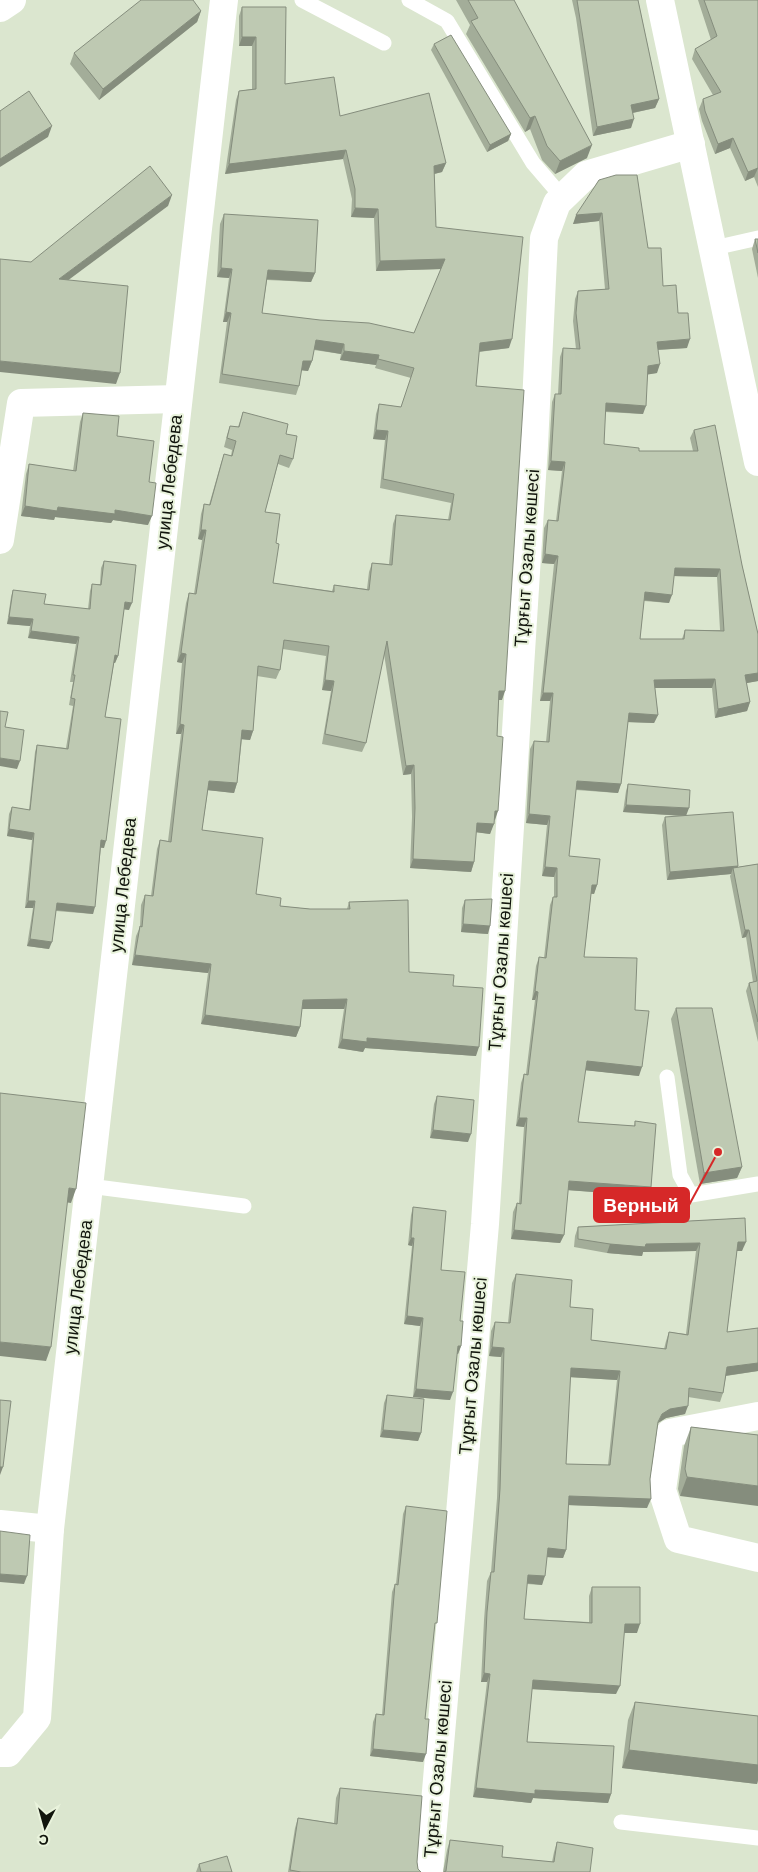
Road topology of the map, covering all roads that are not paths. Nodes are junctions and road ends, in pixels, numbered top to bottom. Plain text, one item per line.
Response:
1 (12, 0) edge
2 (224, 0) edge
3 (302, 0) edge
4 (409, 0) edge
5 (660, 0) edge
6 (0, 8) edge
7 (384, 43) dead end
8 (691, 144) junction
9 (564, 198) junction
10 (758, 238) edge
11 (714, 248) junction
12 (178, 399) junction
13 (758, 462) edge
14 (0, 540) edge
15 (667, 1078) dead end
16 (758, 1184) edge
17 (89, 1186) junction
18 (244, 1206) dead end
19 (758, 1416) edge
20 (0, 1524) edge
21 (50, 1529) junction
22 (758, 1558) edge
23 (0, 1753) edge
24 (621, 1822) dead end
25 (758, 1838) edge
26 (430, 1872) edge

1 - 6 street
2 - 12 street, улица Лебедева
3 - 7 lane
4 - 9 lane
5 - 8 street
8 - 9 street, Тұрғыт Озалы көшесі
8 - 11 street
9 - 26 street, Тұрғыт Озалы көшесі
10 - 11 lane
11 - 13 street
12 - 14 street
12 - 17 street, улица Лебедева
15 - 16 lane
17 - 18 lane
17 - 21 street, улица Лебедева
19 - 22 street
20 - 21 street
21 - 23 street, улица Лебедева
24 - 25 lane

